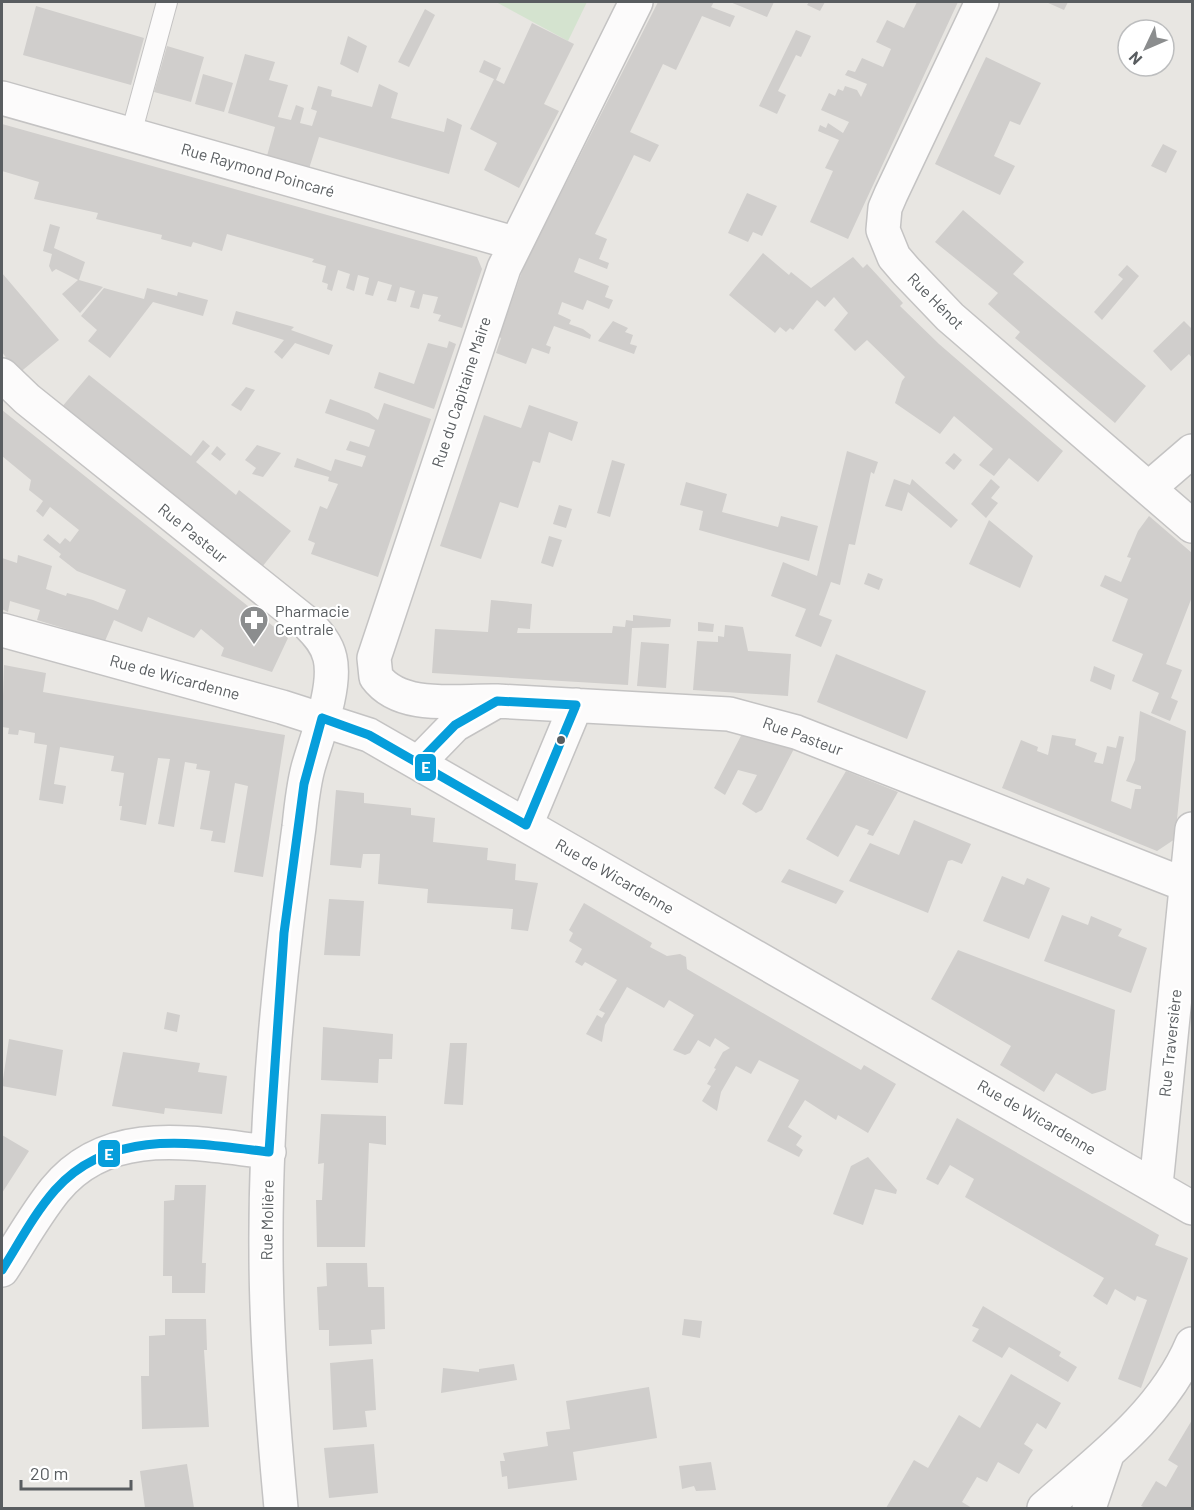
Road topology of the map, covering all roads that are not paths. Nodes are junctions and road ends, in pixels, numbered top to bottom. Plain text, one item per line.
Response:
1 (167, 2) edge
2 (636, 2) edge
3 (982, 2) edge
4 (2, 98) edge
5 (131, 134) junction
6 (514, 243) junction
7 (2, 375) edge
8 (1192, 451) edge
9 (1149, 488) junction
10 (1192, 526) edge
11 (2, 630) edge
12 (497, 701) junction
13 (576, 705) junction
14 (322, 718) junction
15 (418, 763) junction
16 (526, 825) junction
17 (1192, 829) edge
18 (1186, 885) junction
19 (269, 1152) junction
20 (1156, 1185) junction
21 (1192, 1208) edge
22 (2, 1270) edge
23 (1192, 1344) edge
24 (1108, 1453) junction
25 (281, 1509) edge
26 (1044, 1509) edge
27 (1089, 1509) edge

1 - 5 lane
2 - 6 street, Rue du Capitaine Maire
3 - 9 street, Rue Hénot
4 - 5 street, Rue Raymond Poincaré
5 - 6 street, Rue Raymond Poincaré
6 - 12 street, Rue du Capitaine Maire
7 - 14 street, Rue Pasteur
8 - 9 street
9 - 10 street, Rue Hénot
11 - 14 street, Rue de Wicardenne
12 - 13 street, Rue Pasteur
12 - 15 street, Rue Pasteur
13 - 16 street
13 - 18 street, Rue Pasteur
14 - 15 street, Rue de Wicardenne
14 - 19 street, Rue Molière
15 - 16 street, Rue de Wicardenne
16 - 20 street, Rue de Wicardenne
17 - 18 street, Rue Traversière
18 - 20 street, Rue Traversière
19 - 22 street
19 - 25 street, Rue Molière
20 - 21 street, Rue de Wicardenne
23 - 24 street
24 - 26 street
24 - 27 street

